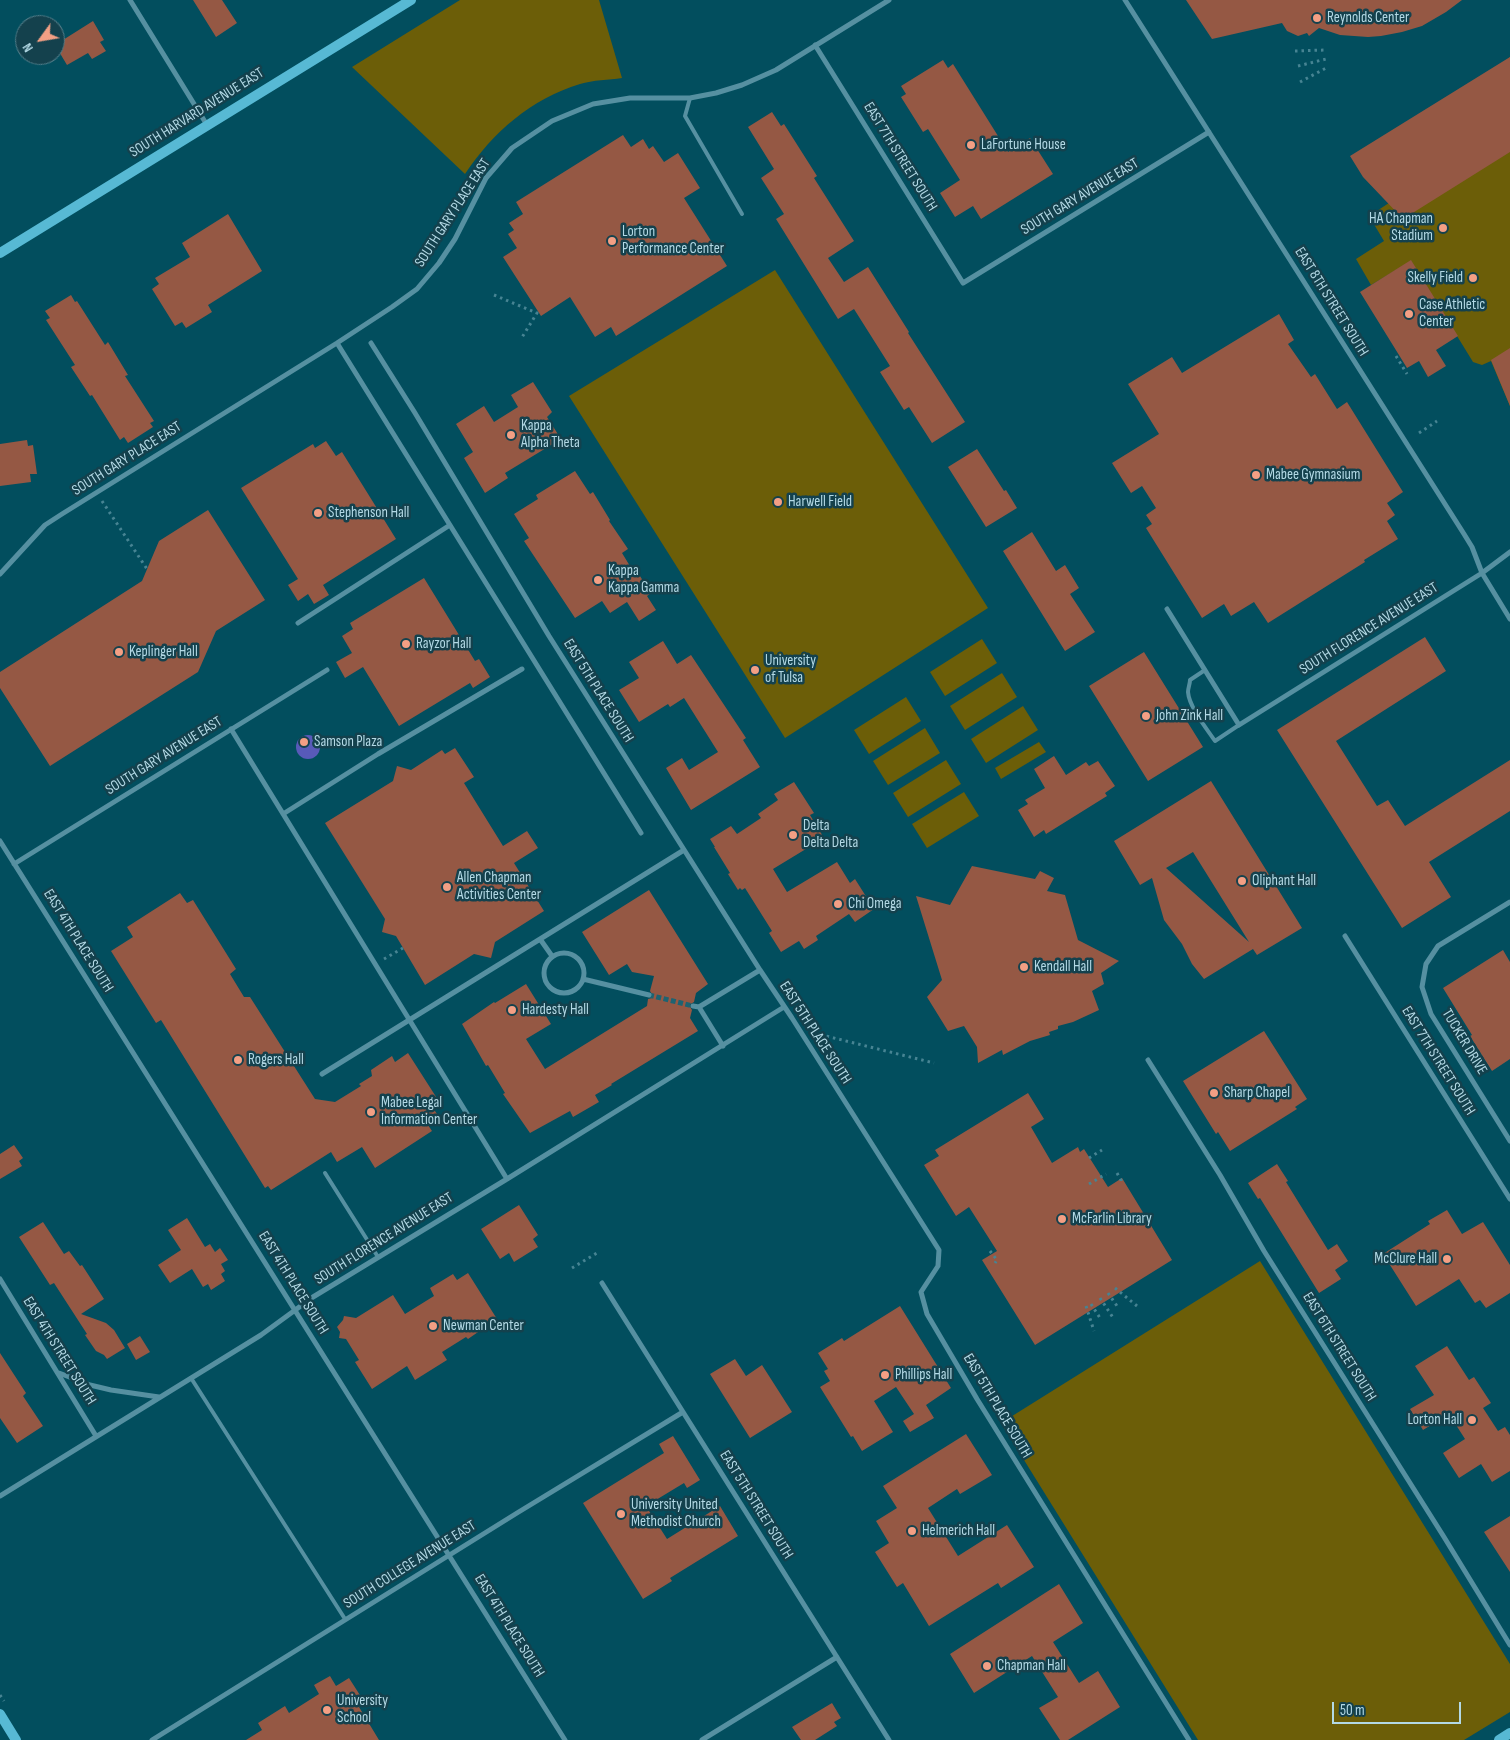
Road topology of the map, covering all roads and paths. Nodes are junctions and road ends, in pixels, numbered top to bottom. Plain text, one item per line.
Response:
1 (130, 0) edge
2 (411, 0) edge
3 (889, 0) edge
4 (1125, 0) edge
5 (816, 45) junction
6 (1295, 50) dead end
7 (1326, 50) dead end
8 (1326, 59) dead end
9 (1298, 66) dead end
10 (1328, 68) dead end
11 (1300, 82) dead end
12 (690, 98) junction
13 (207, 125) junction
14 (1210, 132) junction
15 (742, 214) dead end
16 (0, 253) edge
17 (963, 283) joint
18 (494, 295) dead end
19 (521, 339) dead end
20 (337, 343) junction
21 (371, 343) dead end
22 (1396, 356) dead end
23 (1407, 374) dead end
24 (1437, 421) dead end
25 (1419, 433) dead end
26 (102, 501) dead end
27 (450, 525) junction
28 (1510, 552) edge
29 (147, 570) dead end
30 (1482, 573) junction
31 (0, 574) edge
32 (1167, 609) dead end
33 (1510, 620) edge
34 (298, 623) dead end
35 (327, 670) dead end
36 (522, 670) dead end
37 (1205, 670) junction
38 (1240, 725) junction
39 (231, 729) junction
40 (283, 814) junction
41 (641, 833) dead end
42 (0, 841) edge
43 (684, 850) junction
44 (14, 864) junction
45 (1510, 902) edge
46 (1345, 936) dead end
47 (540, 938) junction
48 (403, 948) dead end
49 (552, 956) junction
50 (376, 964) junction
51 (760, 970) junction
52 (583, 979) junction
53 (649, 995) tunnel mouth
54 (784, 1008) junction
55 (408, 1020) junction
56 (800, 1030) junction
57 (723, 1046) junction
58 (1148, 1060) dead end
59 (934, 1064) dead end
60 (322, 1074) dead end
61 (1510, 1141) edge
62 (1102, 1150) dead end
63 (1090, 1158) dead end
64 (325, 1172) dead end
65 (1106, 1174) dead end
66 (1117, 1174) dead end
67 (507, 1179) junction
68 (1090, 1184) dead end
69 (1121, 1184) dead end
70 (1510, 1198) edge
71 (990, 1251) dead end
72 (597, 1252) dead end
73 (378, 1258) junction
74 (995, 1263) dead end
75 (572, 1268) dead end
76 (0, 1279) edge
77 (602, 1283) dead end
78 (1116, 1288) dead end
79 (1108, 1293) dead end
80 (1100, 1298) dead end
81 (1091, 1304) dead end
82 (1086, 1306) dead end
83 (1117, 1306) dead end
84 (1137, 1306) dead end
85 (296, 1311) junction
86 (1100, 1318) dead end
87 (1114, 1320) dead end
88 (1094, 1331) dead end
89 (59, 1373) junction
90 (191, 1378) junction
91 (160, 1397) junction
92 (682, 1412) junction
93 (96, 1436) junction
94 (0, 1496) edge
95 (450, 1555) junction
96 (345, 1619) junction
97 (1510, 1646) edge
98 (837, 1657) junction
99 (0, 1714) edge
100 (1510, 1733) edge
101 (16, 1740) edge
102 (152, 1740) edge
103 (565, 1740) edge
104 (702, 1740) edge
105 (889, 1740) edge
106 (1189, 1740) edge
107 (1498, 1740) edge

1 - 13 street
2 - 13 main road, SOUTH HARVARD AVENUE EAST
3 - 5 street, SOUTH GARY PLACE EAST
4 - 14 street, EAST 8TH STREET SOUTH
5 - 12 street, SOUTH GARY PLACE EAST
5 - 17 street, EAST 7TH STREET SOUTH
6 - 7 path
8 - 9 path
10 - 11 path
12 - 15 lane
12 - 20 street, SOUTH GARY PLACE EAST
13 - 16 main road, SOUTH HARVARD AVENUE EAST
14 - 17 street, SOUTH GARY AVENUE EAST
14 - 30 street, EAST 8TH STREET SOUTH
18 - 19 path
20 - 27 street
20 - 31 street, SOUTH GARY PLACE EAST
21 - 43 street, EAST 5TH PLACE SOUTH
22 - 23 path
24 - 25 path
26 - 29 path
27 - 34 street
27 - 41 street
28 - 30 street, SOUTH FLORENCE AVENUE EAST
30 - 33 street, EAST 8TH STREET SOUTH
30 - 38 street, SOUTH FLORENCE AVENUE EAST
32 - 37 street
35 - 39 street, SOUTH GARY AVENUE EAST
36 - 40 street
37 - 38 street
37 - 38 lane
39 - 40 street
39 - 44 street, SOUTH GARY AVENUE EAST
40 - 50 street
42 - 44 street, EAST 4TH PLACE SOUTH
43 - 47 street
43 - 51 street, EAST 5TH PLACE SOUTH
44 - 85 street, EAST 4TH PLACE SOUTH
45 - 61 street, TUCKER DRIVE
46 - 70 street, EAST 7TH STREET SOUTH
47 - 49 street
47 - 55 street
48 - 50 path
49 - 52 street
49 - 52 street
50 - 55 street
51 - 54 street, EAST 5TH PLACE SOUTH
51 - 57 street
52 - 53 street
54 - 56 street, EAST 5TH PLACE SOUTH
54 - 57 street, SOUTH FLORENCE AVENUE EAST
55 - 60 street
55 - 67 street
56 - 59 path
56 - 106 street, EAST 5TH PLACE SOUTH
57 - 67 street, SOUTH FLORENCE AVENUE EAST
58 - 97 street, EAST 6TH STREET SOUTH
62 - 63 path
64 - 73 lane
65 - 68 path
66 - 69 path
67 - 73 street, SOUTH FLORENCE AVENUE EAST
71 - 74 path
72 - 75 path
73 - 85 street, SOUTH FLORENCE AVENUE EAST
76 - 89 street, EAST 4TH STREET SOUTH
77 - 92 street, EAST 5TH STREET SOUTH
78 - 84 path
79 - 83 path
80 - 87 path
81 - 86 path
82 - 88 path
85 - 90 street, SOUTH FLORENCE AVENUE EAST
85 - 95 street, EAST 4TH PLACE SOUTH
89 - 91 street
89 - 93 street, EAST 4TH STREET SOUTH
90 - 91 street, SOUTH FLORENCE AVENUE EAST
90 - 96 lane
91 - 93 street, SOUTH FLORENCE AVENUE EAST
92 - 95 street, SOUTH COLLEGE AVENUE EAST
92 - 98 street, EAST 5TH STREET SOUTH
93 - 94 street, SOUTH FLORENCE AVENUE EAST
95 - 96 street, SOUTH COLLEGE AVENUE EAST
95 - 103 street, EAST 4TH PLACE SOUTH
96 - 102 street, SOUTH COLLEGE AVENUE EAST
98 - 104 street
98 - 105 street, EAST 5TH STREET SOUTH
99 - 101 main road
100 - 107 main road

